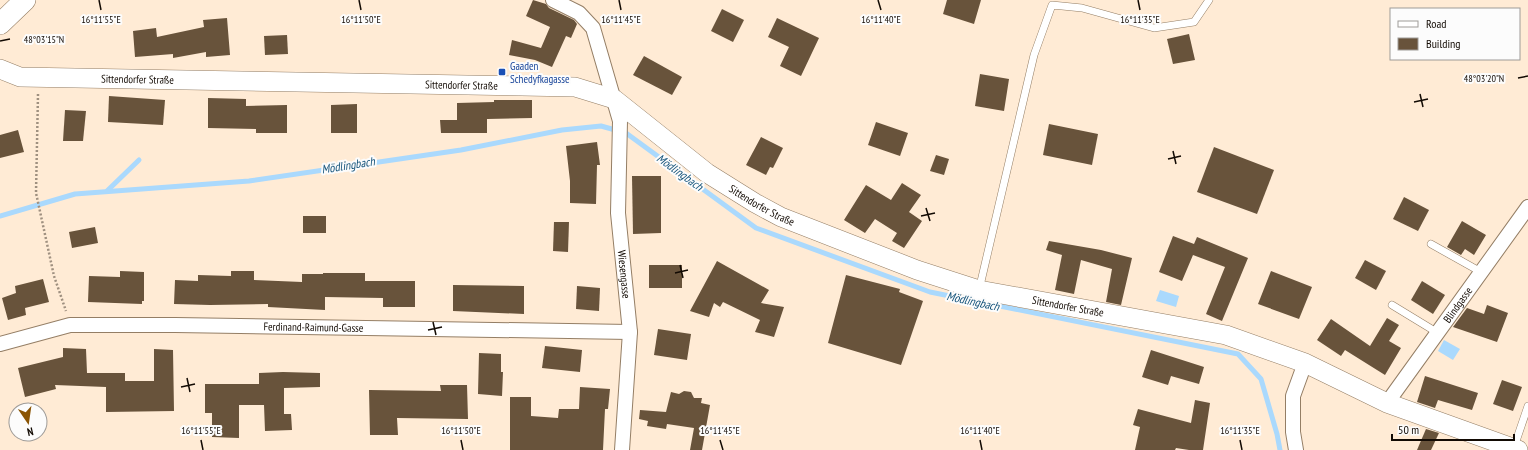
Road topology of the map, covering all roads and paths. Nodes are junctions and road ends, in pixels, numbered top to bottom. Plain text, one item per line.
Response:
1 (25, 0) edge
2 (553, 0) edge
3 (1209, 0) edge
4 (0, 24) edge
5 (0, 69) edge
6 (39, 78) junction
7 (614, 99) junction
8 (1528, 207) edge
9 (1431, 244) dead end
10 (1481, 272) junction
11 (979, 290) junction
12 (1392, 305) dead end
13 (70, 325) junction
14 (630, 332) junction
15 (1438, 333) junction
16 (0, 344) edge
17 (1305, 363) junction
18 (1387, 403) junction
19 (1528, 406) edge
20 (1516, 449) edge
21 (622, 450) edge
22 (1296, 450) edge

1 - 4 main road
2 - 7 street, Wiesengasse
3 - 11 lane
5 - 6 street, Sittendorfer Straße
6 - 7 street, Sittendorfer Straße
6 - 13 path
7 - 11 street, Sittendorfer Straße
7 - 14 street, Wiesengasse
8 - 10 street, Blindgasse
9 - 10 lane
10 - 15 street, Blindgasse
11 - 17 street, Sittendorfer Straße
12 - 15 lane
13 - 14 street, Ferdinand-Raimund-Gasse
13 - 16 street, Ferdinand-Raimund-Gasse
14 - 21 street, Wiesengasse
15 - 18 street, Blindgasse
17 - 18 street, Sittendorfer Straße
17 - 22 street
18 - 20 street, Sittendorfer Straße
19 - 20 lane

